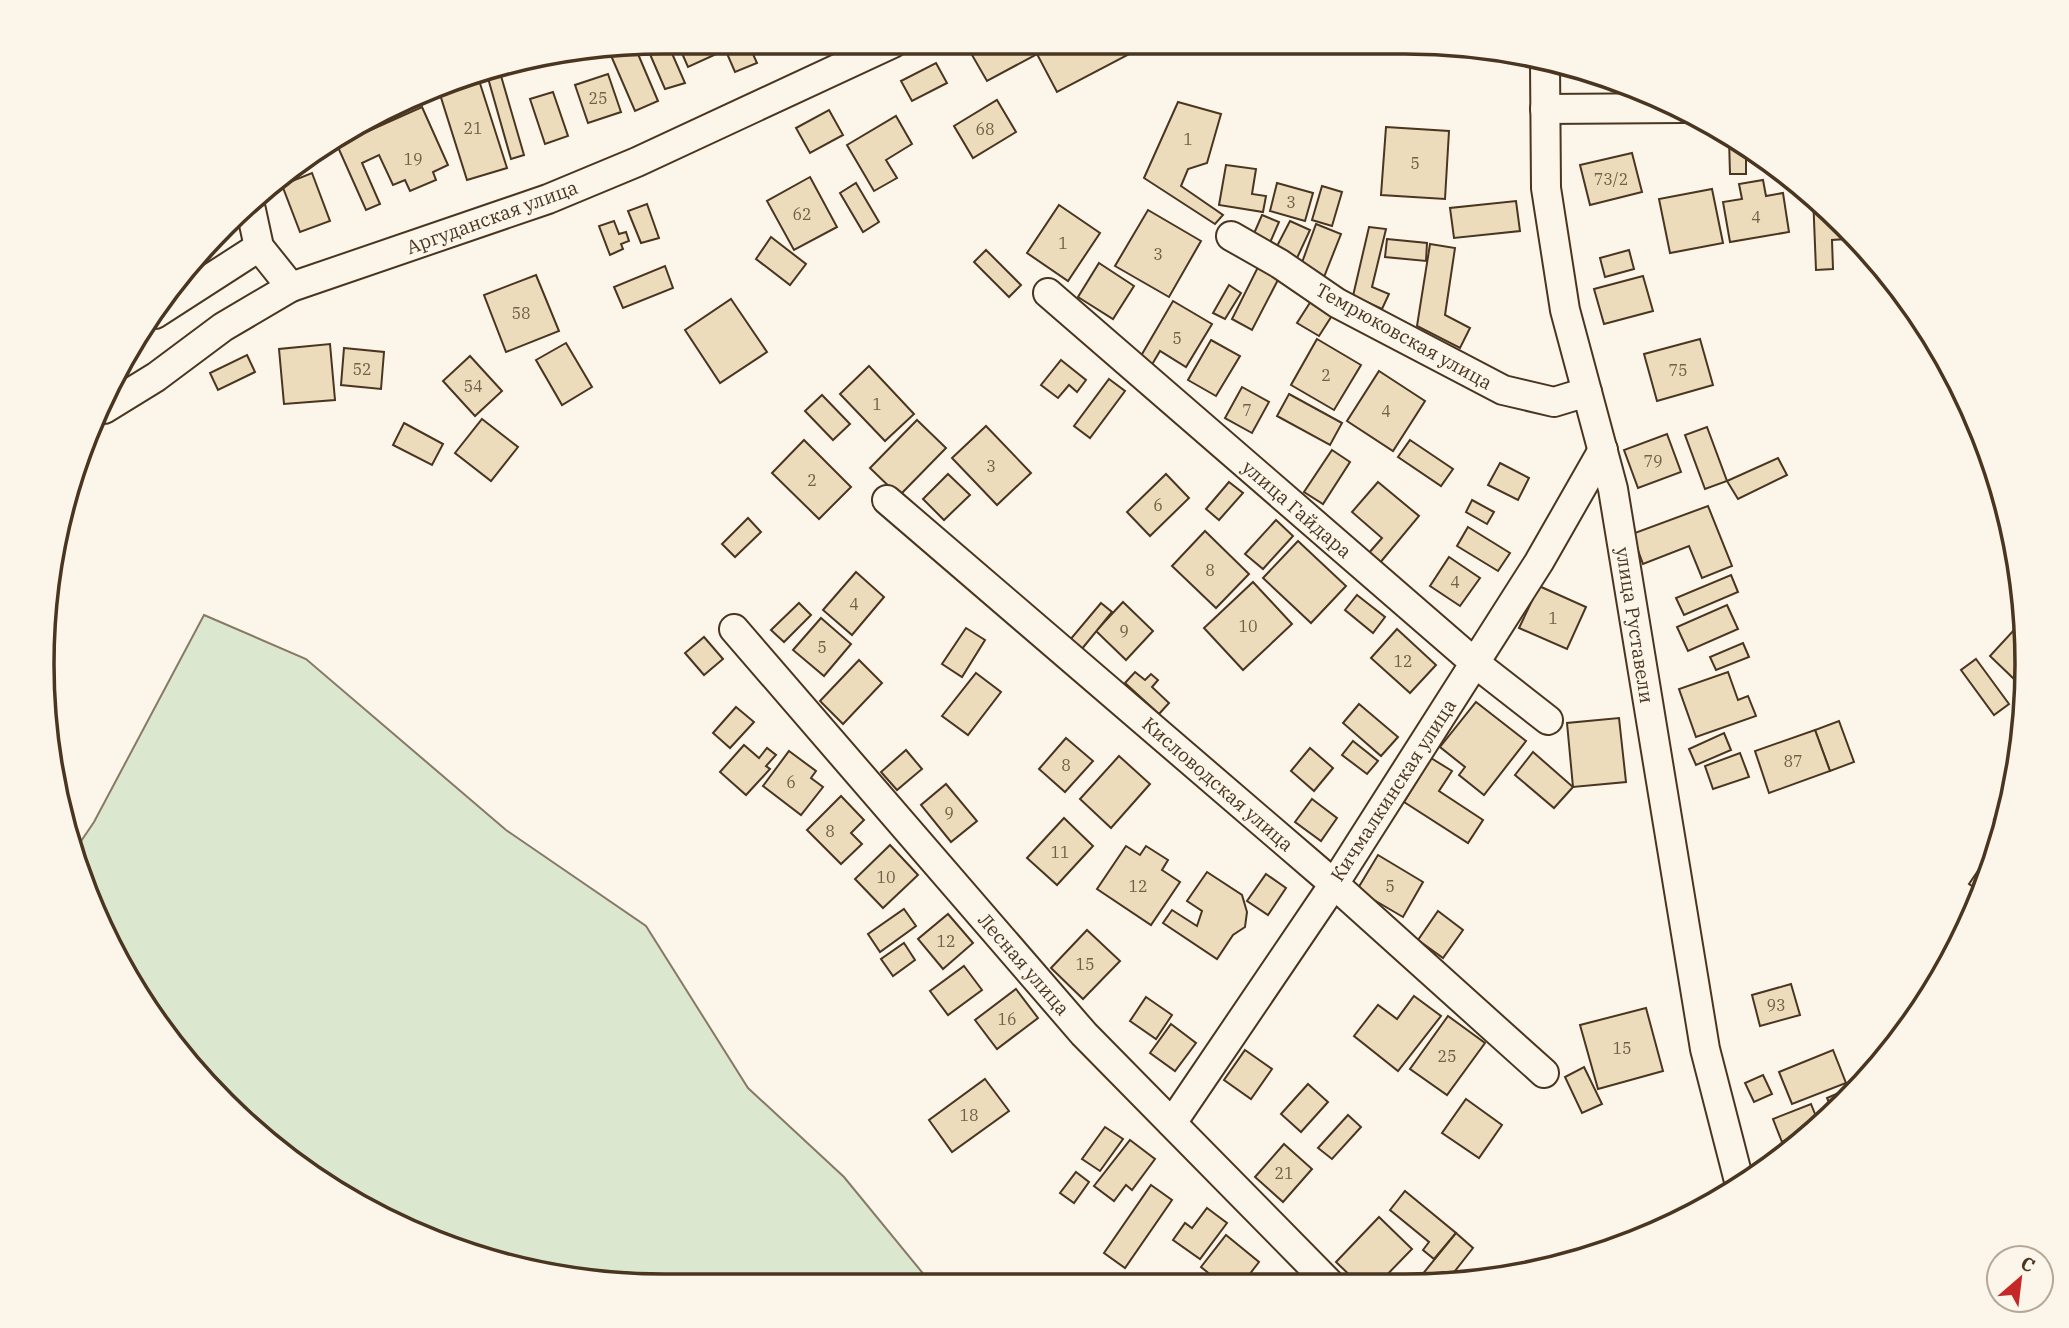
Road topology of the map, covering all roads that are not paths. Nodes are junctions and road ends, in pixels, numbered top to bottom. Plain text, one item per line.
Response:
1 (870, 54) edge
2 (1545, 71) edge
3 (1545, 108) junction
4 (1654, 108) edge
5 (252, 215) edge
6 (1231, 236) dead end
7 (260, 247) junction
8 (291, 287) junction
9 (1048, 293) dead end
10 (173, 302) edge
11 (1587, 392) junction
12 (113, 404) edge
13 (1602, 450) junction
14 (887, 500) dead end
15 (734, 629) dead end
16 (1475, 663) junction
17 (1548, 720) dead end
18 (1334, 884) junction
19 (1544, 1073) dead end
20 (1172, 1123) junction
21 (1737, 1175) edge
22 (1320, 1274) edge

1 - 8 street, Аргуданская улица
2 - 3 street, улица Руставели
3 - 4 street
3 - 11 street, улица Руставели
5 - 7 street
6 - 11 street, Темрюковская улица
7 - 8 street
7 - 10 street
8 - 12 street, Аргуданская улица
9 - 16 street, улица Гайдара
11 - 13 street, улица Руставели
13 - 16 street, Кичмалкинская улица
13 - 21 street, улица Руставели
14 - 18 street, Кисловодская улица
15 - 20 street, Лесная улица
16 - 17 street, улица Гайдара
16 - 18 street, Кичмалкинская улица
18 - 19 street, Кисловодская улица
18 - 20 street, Кичмалкинская улица
20 - 22 street, Лесная улица

